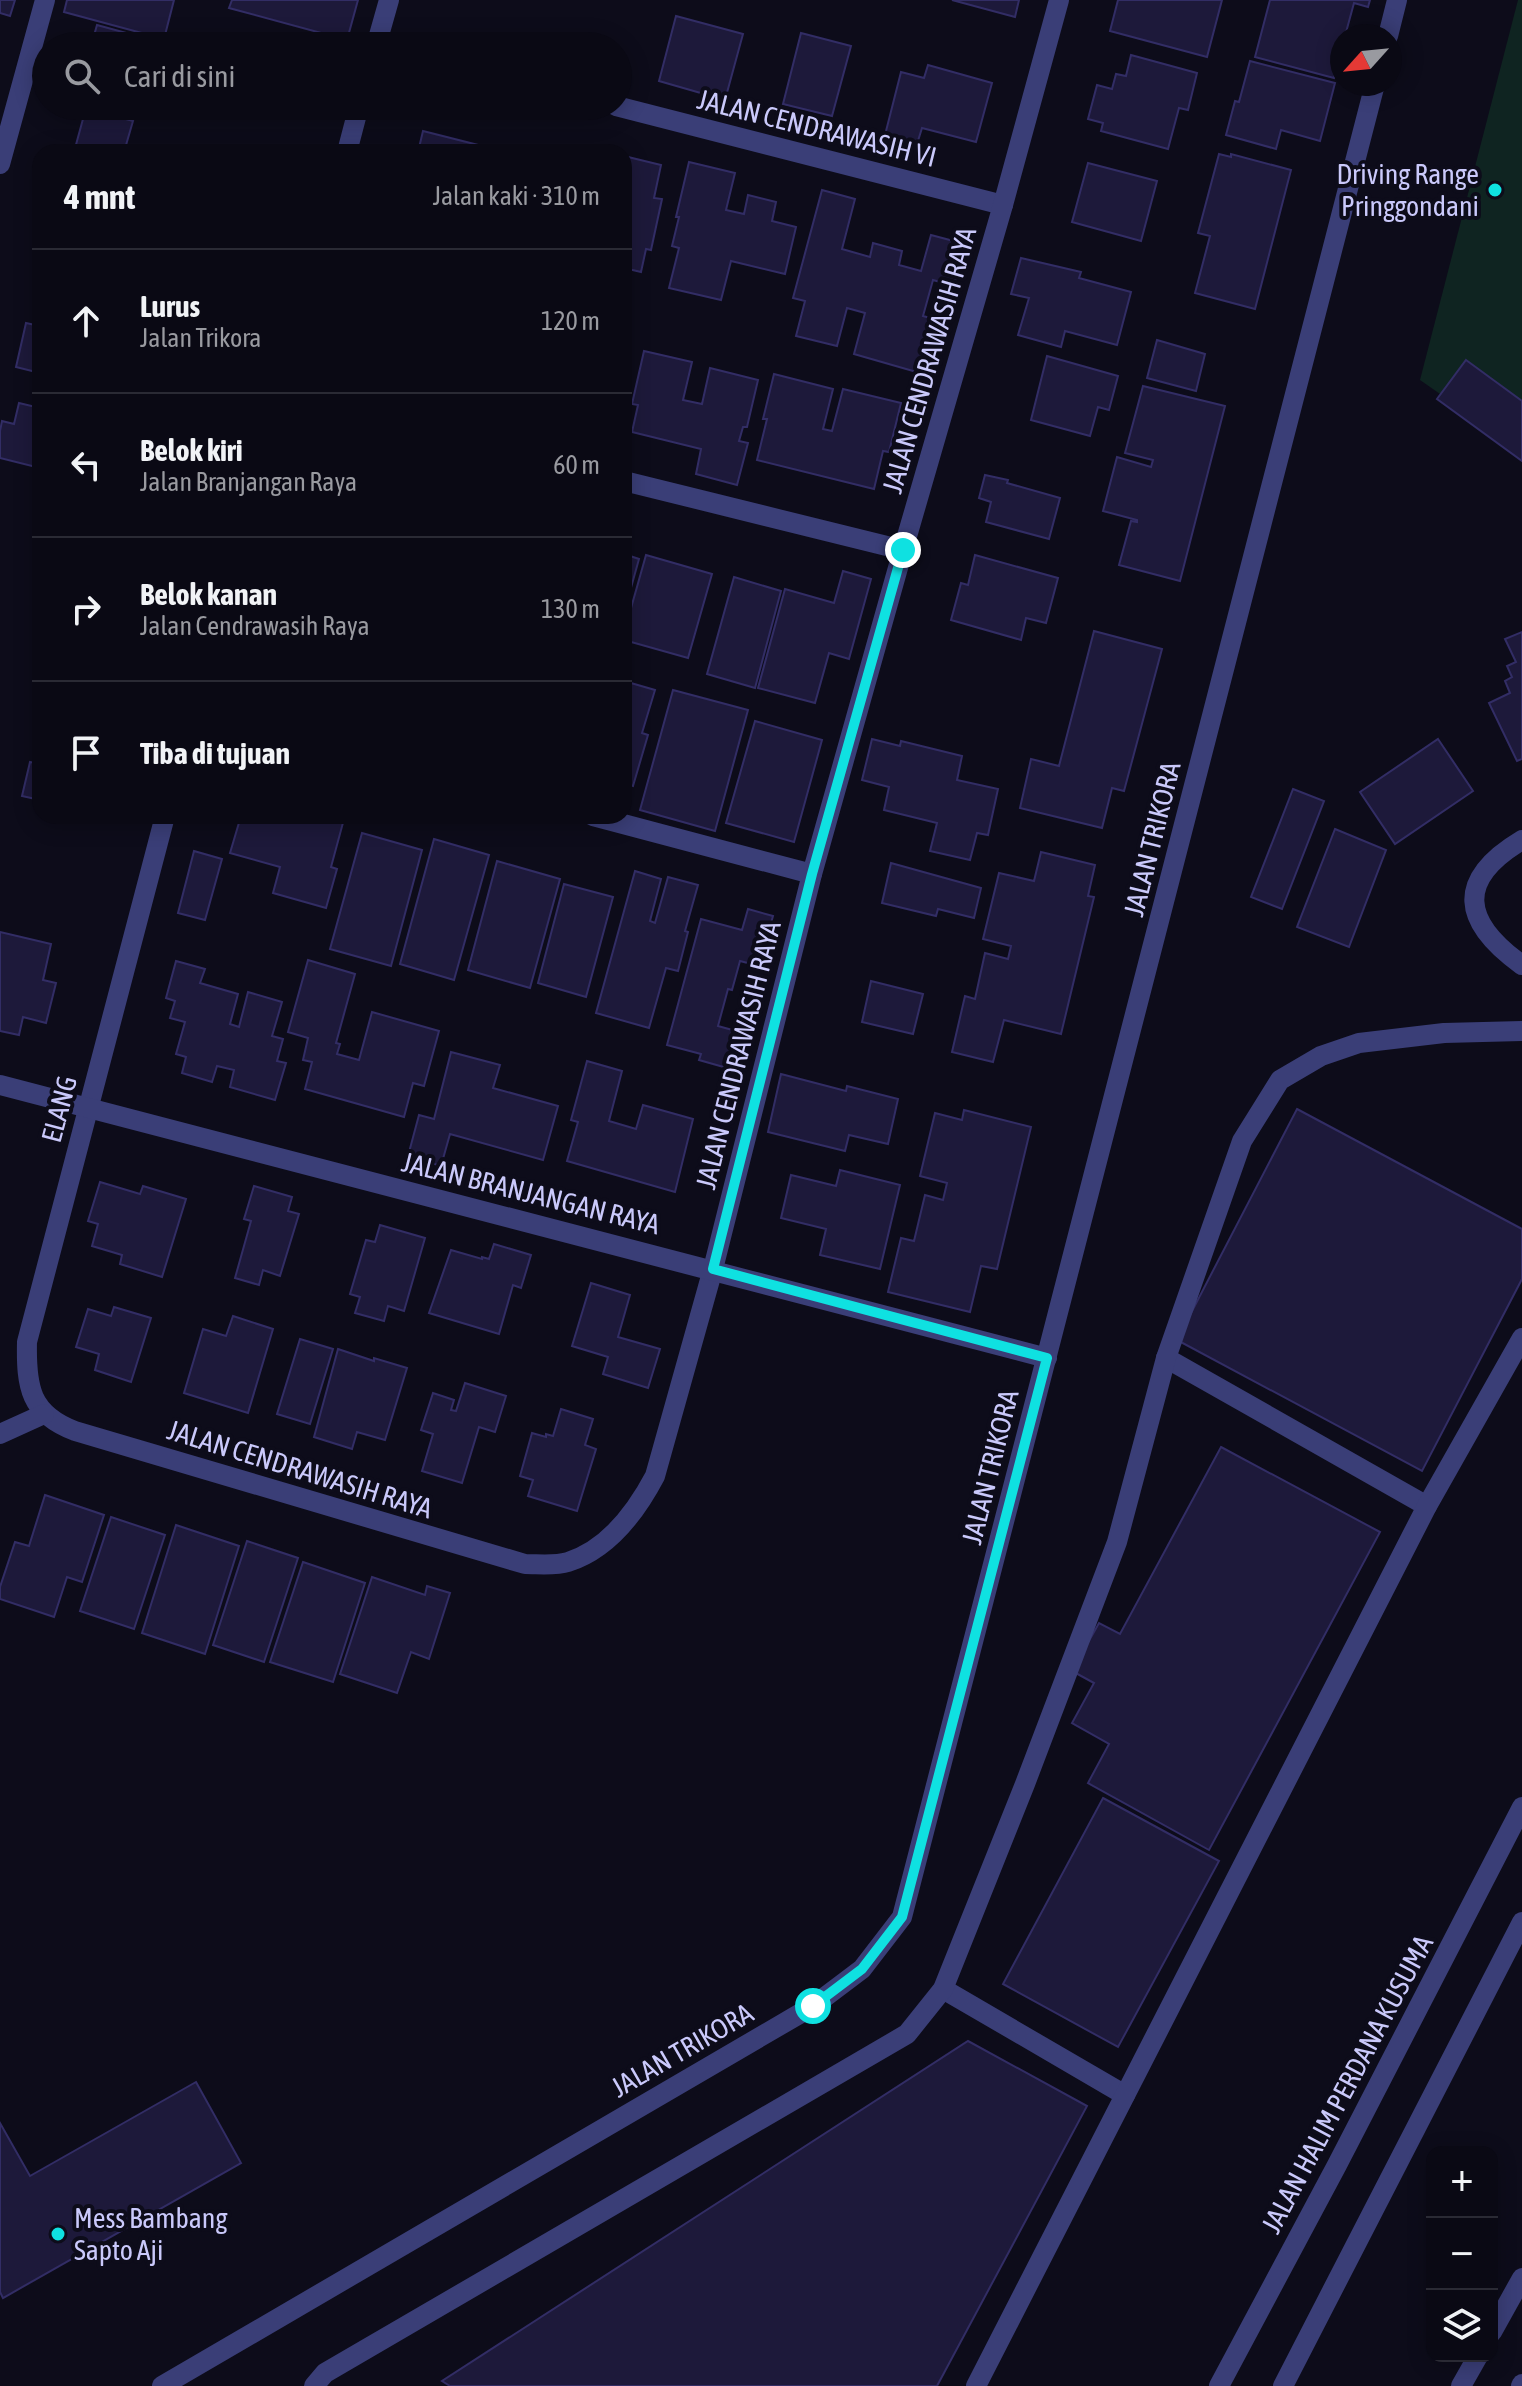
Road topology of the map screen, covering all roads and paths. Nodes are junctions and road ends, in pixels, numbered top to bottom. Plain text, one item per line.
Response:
1 (45, 0) edge
2 (389, 0) edge
3 (1059, 0) edge
4 (1397, 0) edge
5 (1391, 24) edge
6 (36, 32) edge
7 (381, 32) edge
8 (32, 47) edge
9 (1372, 96) edge
10 (632, 110) edge
11 (355, 120) edge
12 (349, 144) edge
13 (0, 164) edge
14 (1003, 205) junction
15 (632, 483) edge
16 (903, 550) junction
17 (163, 824) edge
18 (623, 824) edge
19 (1522, 840) edge
20 (812, 874) junction
21 (1522, 965) edge
22 (1522, 1031) edge
23 (0, 1085) edge
24 (88, 1108) junction
25 (713, 1269) junction
26 (1522, 1338) edge
27 (1047, 1358) junction
28 (1166, 1358) junction
29 (44, 1414) junction
30 (0, 1434) edge
31 (1427, 1506) junction
32 (1522, 1807) edge
33 (1522, 1922) edge
34 (943, 1989) junction
35 (1125, 2095) junction
36 (1522, 2278) edge
37 (1517, 2300) edge
38 (1498, 2324) edge
39 (1475, 2362) edge
40 (162, 2386) edge
41 (314, 2386) edge
42 (976, 2386) edge
43 (1219, 2386) edge
44 (1283, 2386) edge
45 (1461, 2386) edge

1 - 6 street
2 - 7 street
3 - 14 street, JALAN CENDRAWASIH RAYA
4 - 5 street
8 - 13 street
9 - 27 street, JALAN TRIKORA
10 - 14 street, JALAN CENDRAWASIH VI
11 - 12 street
14 - 16 street, JALAN CENDRAWASIH RAYA
15 - 16 street
16 - 20 street, JALAN CENDRAWASIH RAYA
17 - 24 street, ELANG
18 - 20 street
19 - 21 street
20 - 25 street, JALAN CENDRAWASIH RAYA
22 - 28 street
23 - 24 street, JALAN BRANJANGAN RAYA
24 - 25 street, JALAN BRANJANGAN RAYA
24 - 29 street, ELANG
25 - 27 street, JALAN BRANJANGAN RAYA
25 - 29 street, JALAN CENDRAWASIH RAYA
26 - 31 street
27 - 40 street, JALAN TRIKORA
28 - 31 street
28 - 34 street
29 - 30 street
31 - 35 street
32 - 43 street, JALAN HALIM PERDANA KUSUMA
33 - 44 street
34 - 35 street
34 - 41 street
35 - 42 street
36 - 37 street
37 - 38 street
39 - 45 street

